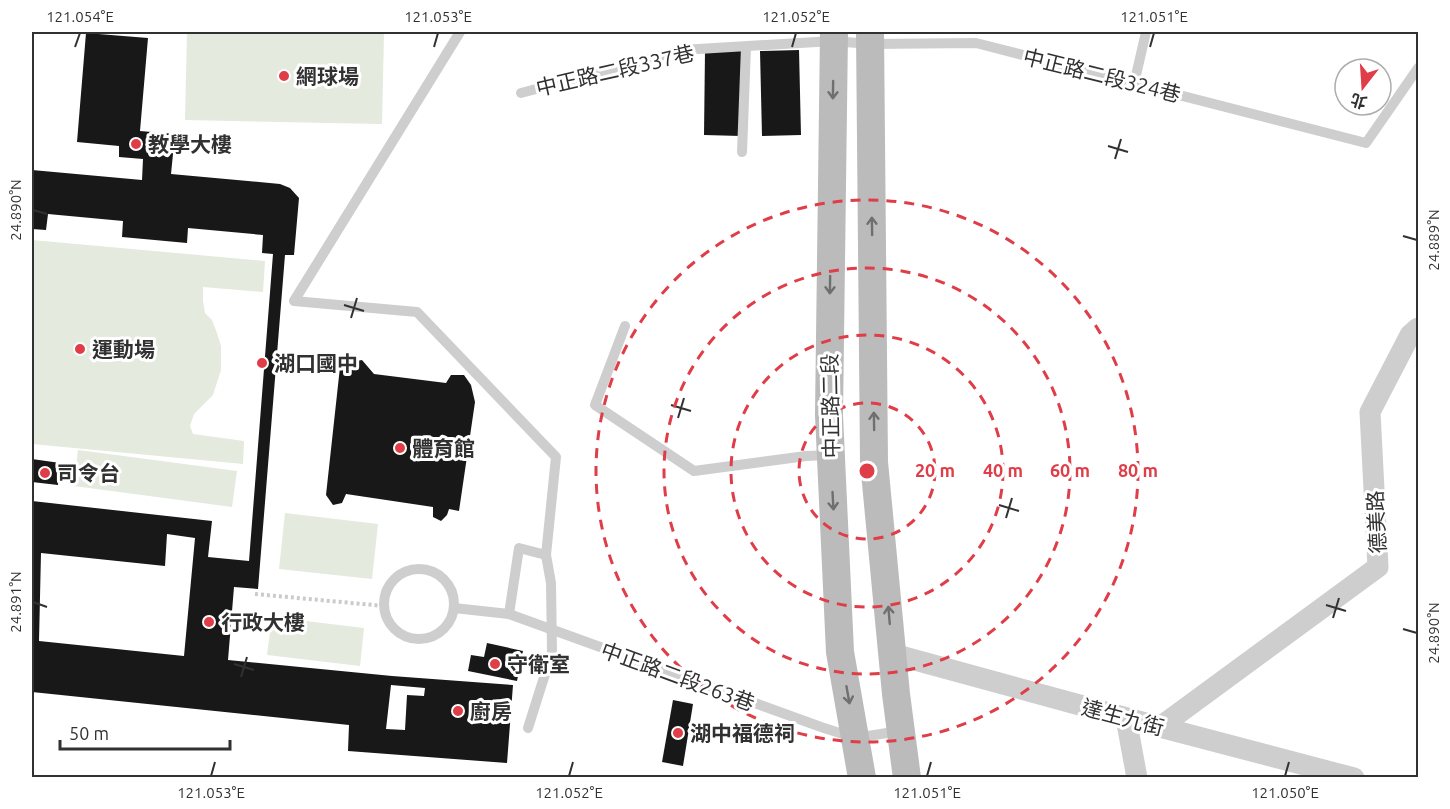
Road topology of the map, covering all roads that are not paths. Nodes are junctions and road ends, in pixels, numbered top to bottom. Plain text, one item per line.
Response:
1 (460, 32) edge
2 (1146, 32) edge
3 (834, 36) edge
4 (870, 38) edge
5 (746, 47) junction
6 (1419, 69) edge
7 (1134, 84) junction
8 (521, 93) dead end
9 (742, 152) dead end
10 (625, 326) dead end
11 (1419, 328) edge
12 (831, 455) junction
13 (546, 555) junction
14 (454, 608) junction
15 (509, 614) junction
16 (552, 631) junction
17 (893, 654) junction
18 (1126, 718) junction
19 (1160, 727) junction
20 (528, 728) dead end
21 (901, 731) junction
22 (855, 738) junction
23 (862, 777) edge
24 (907, 777) edge
25 (1137, 777) edge
26 (1354, 777) edge

1 - 13 lane
2 - 7 lane
3 - 4 lane, 中正路二段324巷
3 - 5 lane, 中正路二段337巷
3 -> 12 main road, 中正路二段
4 - 7 lane, 中正路二段324巷
17 -> 4 main road, 中正路二段
5 - 8 lane, 中正路二段337巷
5 - 9 lane
6 - 7 lane, 中正路二段324巷
10 - 12 lane
11 - 19 street, 德美路
12 -> 22 main road, 中正路二段
13 - 15 lane
13 - 16 lane
14 - 14 lane
14 - 15 lane, 中正路二段263巷
15 - 16 lane, 中正路二段263巷
16 - 20 lane
16 - 22 lane, 中正路二段263巷
17 - 18 street, 達生九街
17 - 21 main road, 中正路二段
18 - 19 street, 達生九街
18 - 25 street
19 - 26 street, 達生九街
21 - 22 lane, 中正路二段263巷
21 - 24 main road, 中正路二段
22 - 23 main road, 中正路二段

